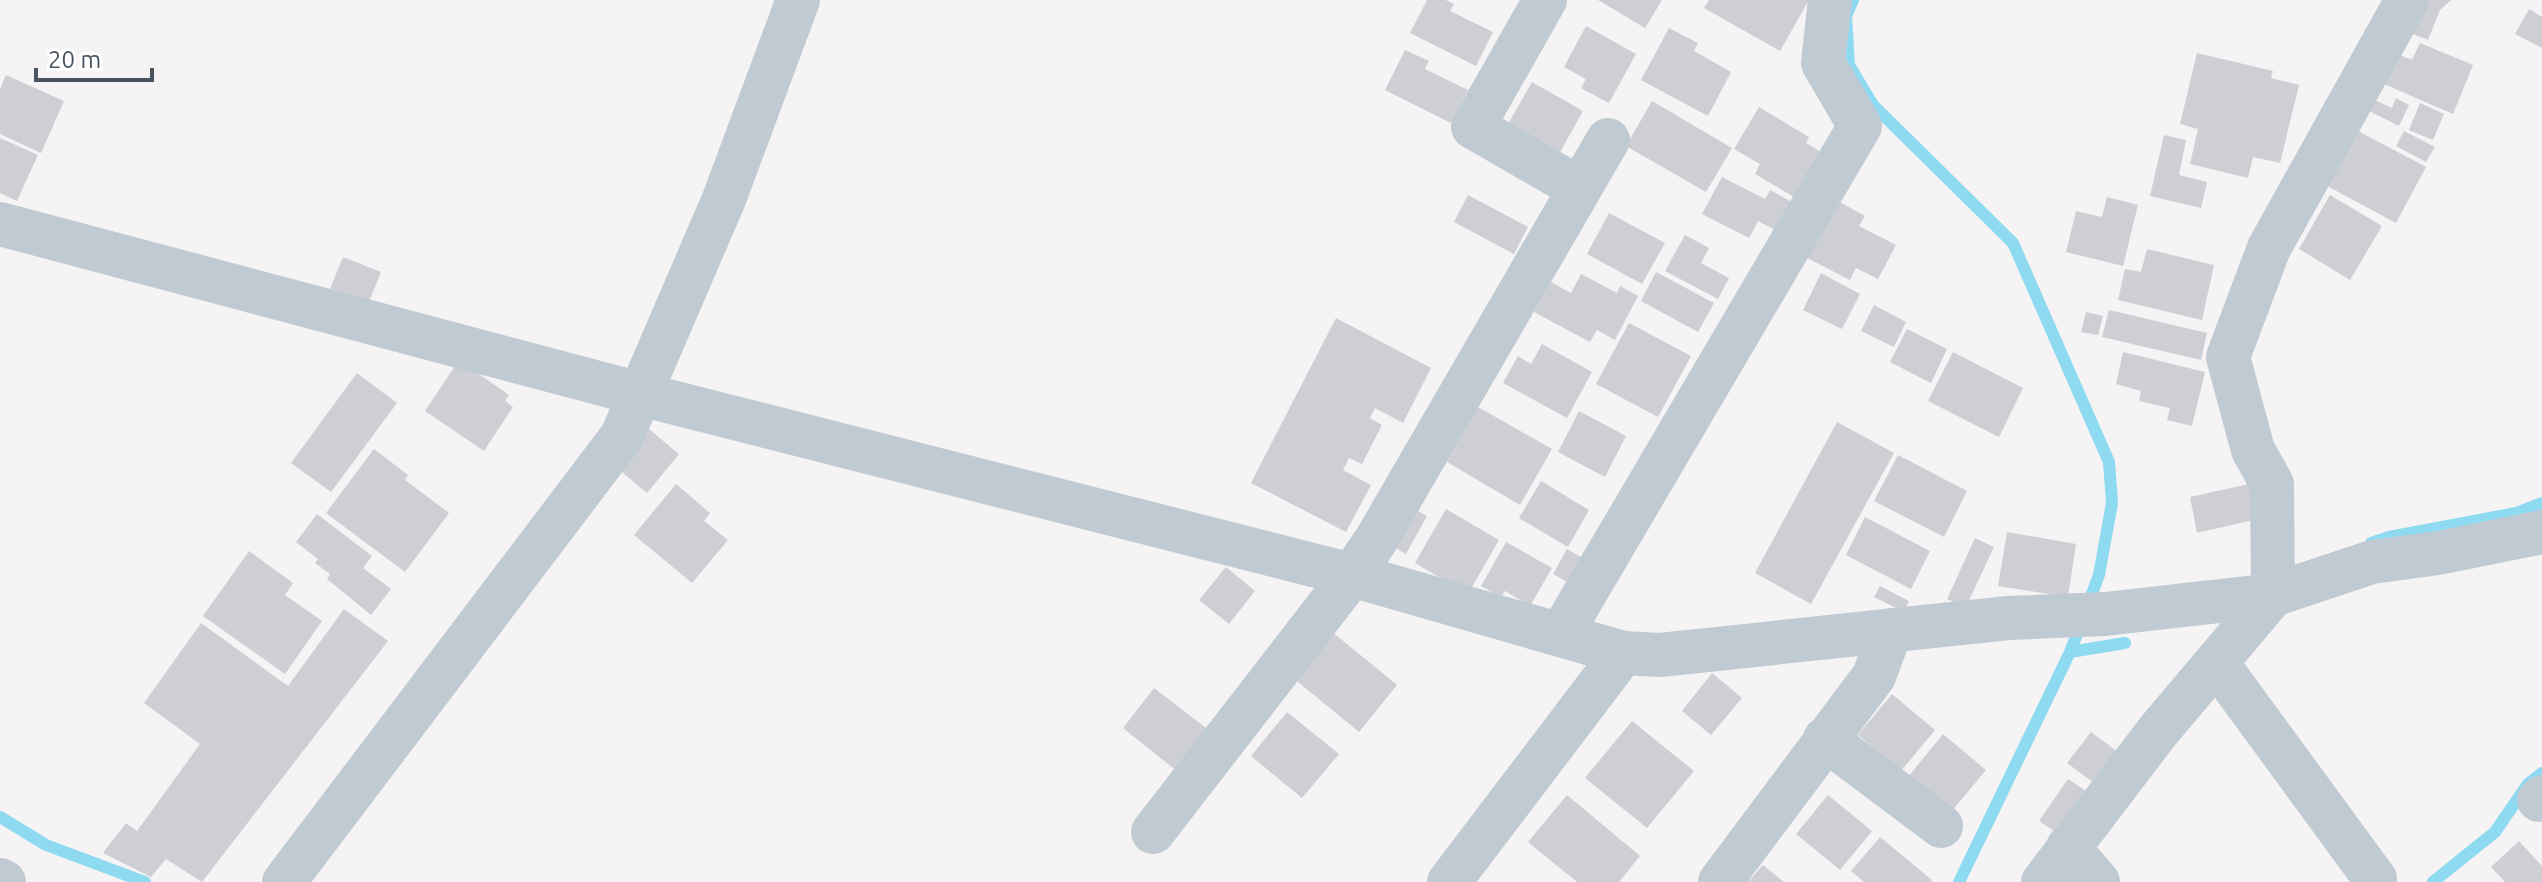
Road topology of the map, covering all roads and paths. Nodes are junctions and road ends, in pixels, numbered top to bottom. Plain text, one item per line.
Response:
1 (798, 0) edge
2 (1545, 0) edge
3 (1830, 0) edge
4 (2407, 0) edge
5 (1608, 140) dead end
6 (1579, 188) junction
7 (0, 224) edge
8 (640, 394) junction
9 (2542, 532) edge
10 (1352, 575) junction
11 (2273, 595) junction
12 (1891, 630) junction
13 (1561, 634) junction
14 (1623, 653) junction
15 (2216, 662) junction
16 (1825, 739) junction
17 (1941, 826) dead end
18 (1153, 832) dead end
19 (2068, 847) junction
20 (2375, 879) dead end
21 (284, 882) edge
22 (1449, 882) edge
23 (1720, 882) edge
24 (2043, 882) edge
25 (2098, 882) edge

1 - 8 street
2 - 6 street
3 - 13 street
4 - 11 street
5 - 6 street
6 - 10 street
7 - 8 street
8 - 10 street
8 - 21 street
9 - 11 street
10 - 13 street
10 - 18 street
11 - 12 street
11 - 15 street
12 - 14 street
12 - 16 street
13 - 14 street
14 - 22 street
15 - 19 street
15 - 20 street
16 - 17 street
16 - 23 street
19 - 24 street
19 - 25 street

